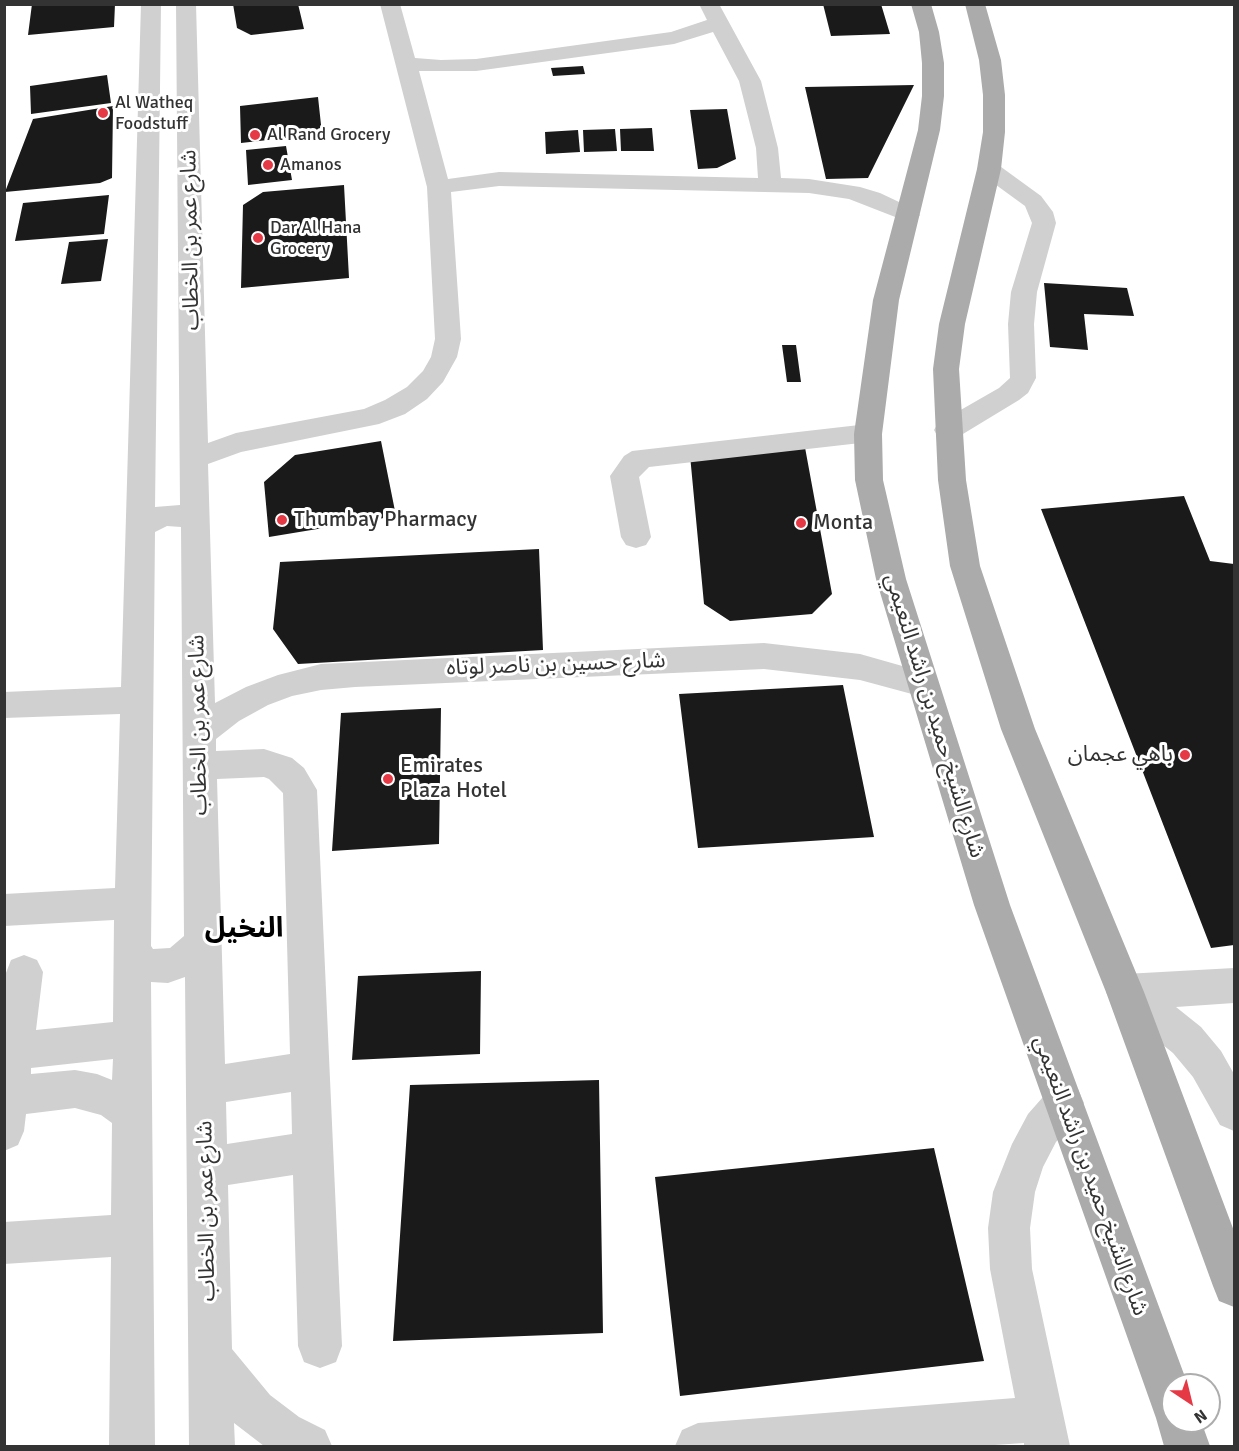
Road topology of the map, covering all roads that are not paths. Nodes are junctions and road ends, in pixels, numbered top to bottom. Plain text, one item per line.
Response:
1 (151, 4) edge
2 (186, 4) edge
3 (390, 4) edge
4 (921, 4) edge
5 (975, 4) edge
6 (714, 14) edge
7 (406, 64) junction
8 (988, 169) junction
9 (770, 184) junction
10 (439, 187) junction
11 (908, 215) junction
12 (948, 430) junction
13 (868, 434) junction
14 (196, 458) junction
15 (196, 519) junction
16 (140, 527) junction
17 (636, 537) dead end
18 (923, 684) junction
19 (137, 700) junction
20 (4, 705) edge
21 (200, 749) junction
22 (133, 903) junction
23 (4, 910) edge
24 (203, 941) junction
25 (132, 952) junction
26 (24, 972) dead end
27 (1234, 986) edge
28 (1125, 992) junction
29 (132, 1038) junction
30 (14, 1051) junction
31 (311, 1070) junction
32 (205, 1086) junction
33 (1064, 1103) junction
34 (1234, 1111) edge
35 (7, 1113) edge
36 (132, 1113) junction
37 (314, 1151) junction
38 (207, 1168) junction
39 (131, 1235) junction
40 (4, 1243) edge
41 (1234, 1286) edge
42 (320, 1346) dead end
43 (210, 1354) junction
44 (1162, 1373) edge
45 (1044, 1433) edge
46 (851, 1440) edge
47 (132, 1446) edge
48 (212, 1446) edge
49 (309, 1446) edge
50 (698, 1446) edge

1 - 16 street, شارع عمر بن الخطاب
2 - 14 street, شارع عمر بن الخطاب
3 - 7 street
4 - 11 main road, شارع الشيخ حميد بن راشد النعيمي
5 - 8 main road
6 - 7 street
6 - 9 street
7 - 10 street
8 - 12 main road
8 - 12 street
9 - 10 street
9 - 11 street
10 - 14 street
11 - 13 main road, شارع الشيخ حميد بن راشد النعيمي
12 - 28 main road
13 - 17 street
13 - 18 main road, شارع الشيخ حميد بن راشد النعيمي
14 - 15 street, شارع عمر بن الخطاب
15 - 16 street
15 - 21 street, شارع عمر بن الخطاب
16 - 19 street, شارع عمر بن الخطاب
18 - 21 street, شارع حسين بن ناصر لوتاه
18 - 33 main road, شارع الشيخ حميد بن راشد النعيمي
19 - 20 street
19 - 22 street, شارع عمر بن الخطاب
21 - 24 street, شارع عمر بن الخطاب
21 - 31 street
22 - 23 street
22 - 25 street, شارع عمر بن الخطاب
24 - 25 street
24 - 32 street, شارع عمر بن الخطاب
25 - 29 street, شارع عمر بن الخطاب
26 - 30 street
27 - 28 street
28 - 34 street
28 - 41 main road
29 - 30 street
29 - 36 street, شارع عمر بن الخطاب
30 - 35 street
31 - 32 street
31 - 37 street
32 - 38 street, شارع عمر بن الخطاب
33 - 44 main road, شارع الشيخ حميد بن راشد النعيمي
33 - 45 street
35 - 36 street
36 - 39 street, شارع عمر بن الخطاب
37 - 38 street
37 - 42 street
38 - 43 street, شارع عمر بن الخطاب
39 - 40 street
39 - 47 street, شارع عمر بن الخطاب
43 - 48 street, شارع عمر بن الخطاب
43 - 49 street
45 - 46 street
46 - 50 street

